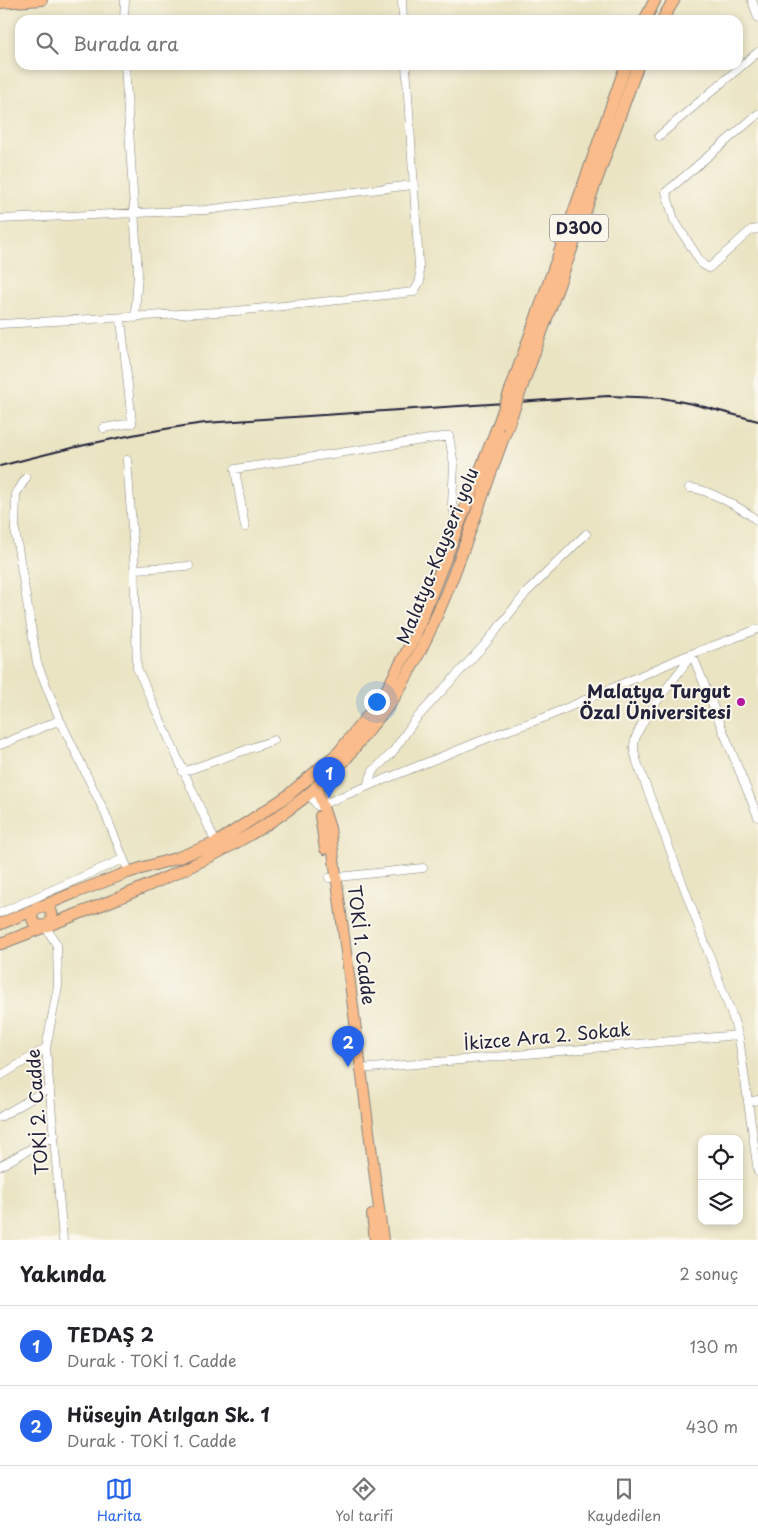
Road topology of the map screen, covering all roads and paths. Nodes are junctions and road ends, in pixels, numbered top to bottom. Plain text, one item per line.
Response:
1 (42, 0) edge
2 (125, 0) edge
3 (402, 0) edge
4 (654, 0) edge
5 (674, 0) edge
6 (752, 0) edge
7 (0, 3) edge
8 (124, 15) edge
9 (403, 15) edge
10 (647, 15) edge
11 (665, 15) edge
12 (758, 18) edge
13 (758, 52) edge
14 (743, 65) edge
15 (125, 70) edge
16 (406, 70) edge
17 (624, 70) edge
18 (636, 70) edge
19 (737, 70) edge
20 (758, 114) edge
21 (659, 136) dead end
22 (414, 185) junction
23 (133, 213) junction
24 (0, 219) edge
25 (758, 229) edge
26 (135, 318) junction
27 (121, 319) junction
28 (0, 324) edge
29 (515, 390) junction
30 (503, 426) junction
31 (104, 428) dead end
32 (127, 460) dead end
33 (26, 478) dead end
34 (688, 488) dead end
35 (758, 522) edge
36 (245, 528) dead end
37 (458, 528) junction
38 (586, 534) dead end
39 (189, 566) dead end
40 (135, 569) junction
41 (758, 630) edge
42 (692, 654) junction
43 (60, 720) junction
44 (274, 740) dead end
45 (0, 745) edge
46 (183, 772) junction
47 (367, 786) junction
48 (312, 789) junction
49 (320, 805) junction
50 (758, 817) edge
51 (216, 843) junction
52 (123, 860) junction
53 (423, 868) dead end
54 (129, 872) junction
55 (333, 878) junction
56 (37, 907) junction
57 (0, 913) edge
58 (0, 924) edge
59 (46, 926) junction
60 (0, 944) edge
61 (738, 1035) junction
62 (46, 1048) junction
63 (360, 1070) junction
64 (0, 1076) edge
65 (50, 1088) junction
66 (758, 1100) edge
67 (748, 1102) junction
68 (0, 1117) edge
69 (55, 1135) junction
70 (0, 1166) edge
71 (758, 1172) edge
72 (63, 1240) edge
73 (375, 1240) edge
74 (383, 1240) edge

1 - 7 main road
2 - 8 street
3 - 9 street
4 - 10 highway
5 - 11 highway
6 - 12 street
13 - 14 street
15 - 23 street
16 - 22 street
17 - 29 highway, D300
18 - 29 highway, Malatya-Kayseri yolu / D300
19 - 21 street
20 - 25 street
22 - 23 street
22 - 26 street
23 - 24 street
23 - 26 street
26 - 27 street
27 - 28 street
27 - 31 street
29 - 30 highway, Malatya-Kayseri yolu / D300, bridge
30 - 37 highway, D300
30 - 48 highway, Malatya-Kayseri yolu / D300
32 - 40 street
33 - 43 street
34 - 35 street
36 - 37 street
37 - 51 highway, D300
38 - 47 street
39 - 40 street
40 - 46 street
41 - 42 street
42 - 47 street
42 - 50 street
42 - 61 street
43 - 45 street
43 - 52 street
44 - 46 street
46 - 51 street
47 - 49 street
48 - 49 main road, TOKİ 1. Cadde
48 - 59 highway, Malatya-Kayseri yolu / D300
49 - 55 main road, TOKİ 1. Cadde
51 - 54 highway, D300
52 - 54 street
52 - 57 street
53 - 55 street
54 - 56 highway, D300
55 - 63 main road, TOKİ 1. Cadde
55 - 73 main road, TOKİ 1. Cadde
56 - 58 highway, D300
56 - 59 highway
59 - 60 highway, Malatya-Kayseri yolu / D300
59 - 62 street, TOKİ 2. Cadde
61 - 63 street, İkizce Ara 2. Sokak
61 - 67 street
62 - 64 street
62 - 65 street, TOKİ 2. Cadde
63 - 74 main road, TOKİ 1. Cadde
65 - 68 street
65 - 69 street, TOKİ 2. Cadde
66 - 67 street
67 - 71 street
69 - 70 street
69 - 72 street, TOKİ 2. Cadde

